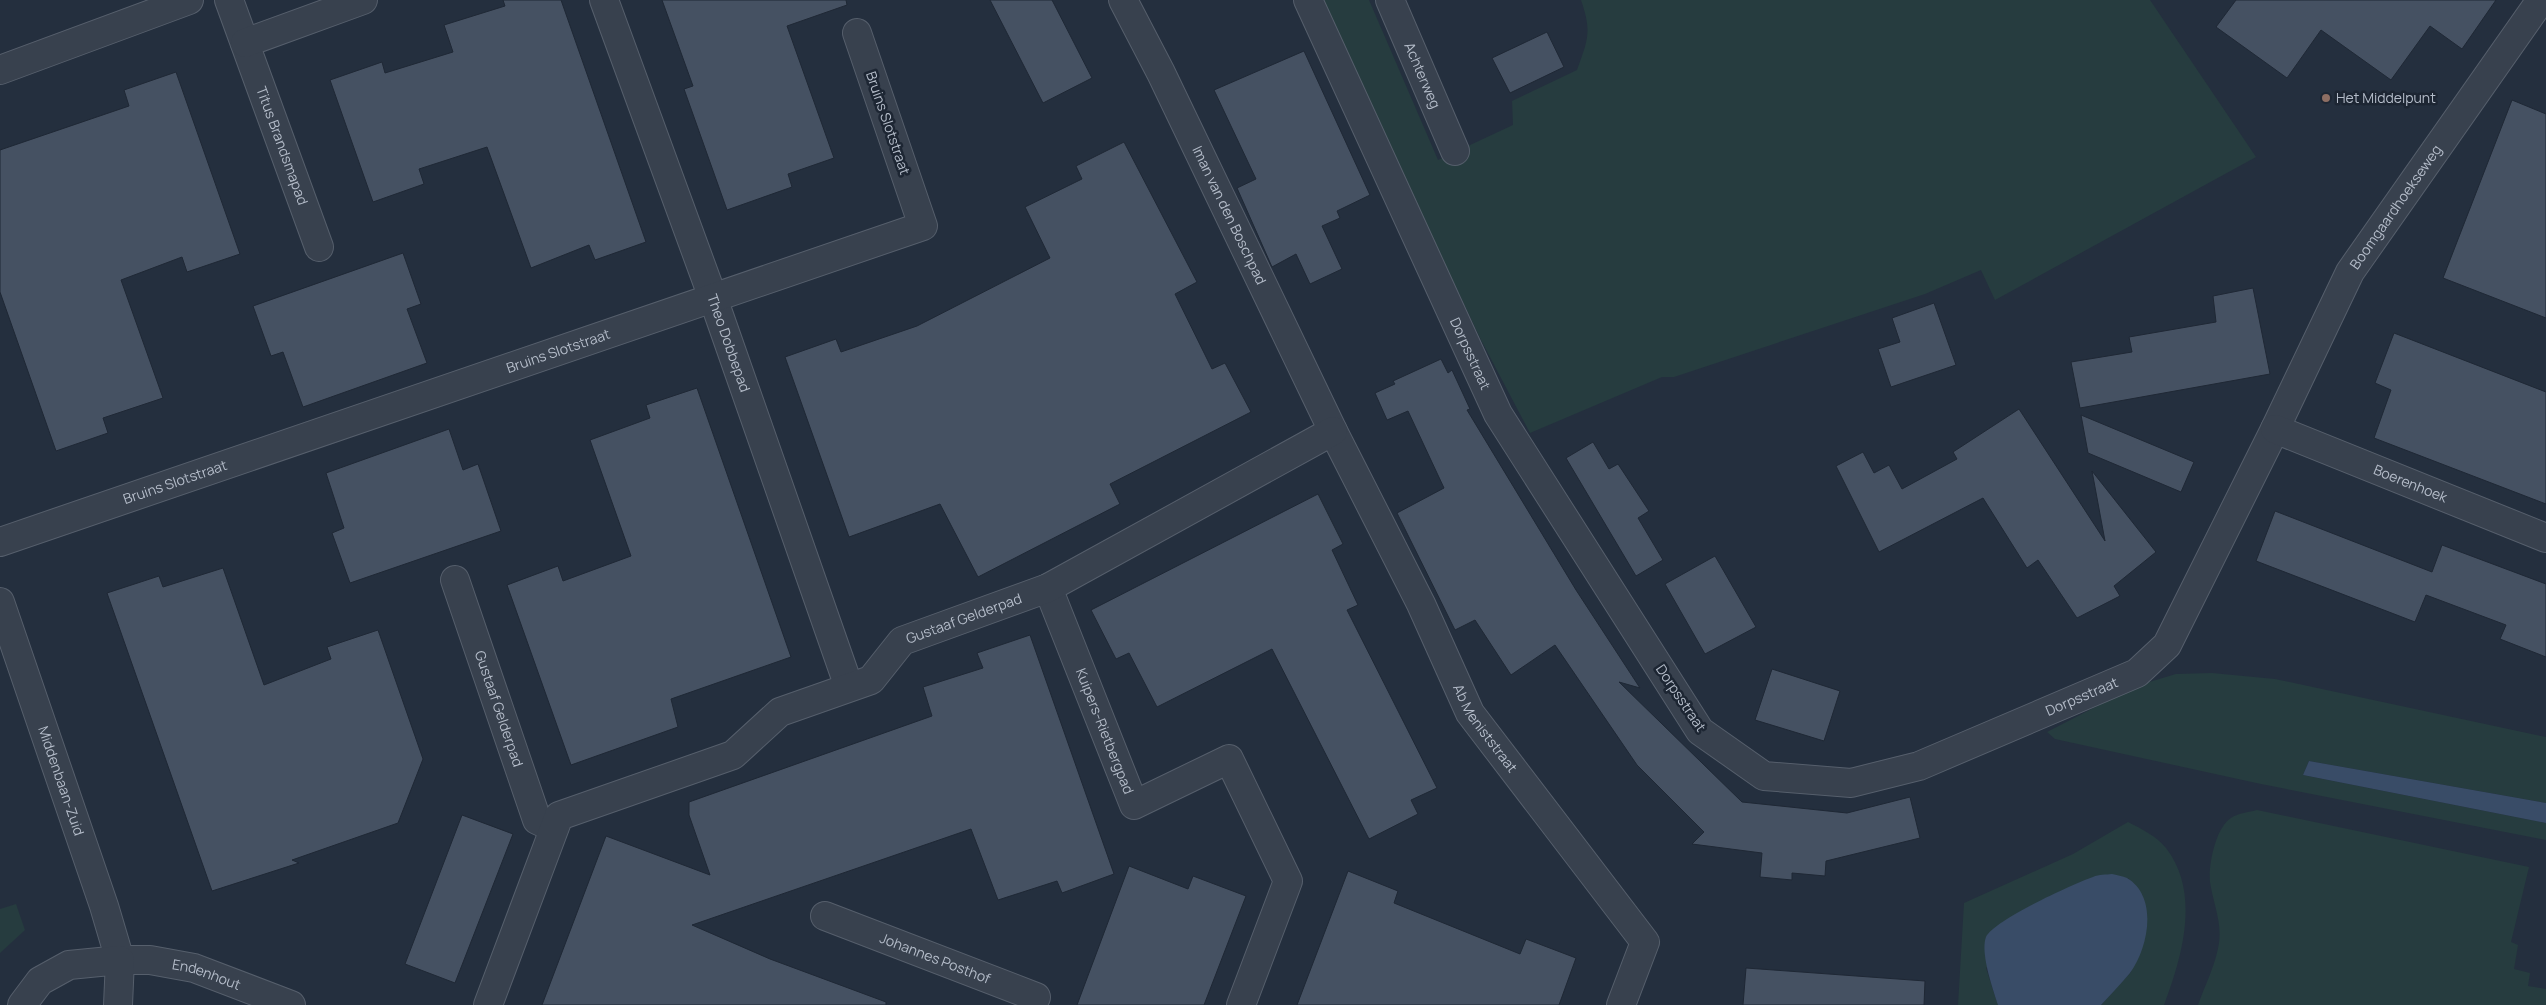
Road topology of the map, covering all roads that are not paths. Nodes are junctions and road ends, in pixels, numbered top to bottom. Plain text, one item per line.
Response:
1 (189, 0) edge
2 (229, 0) edge
3 (364, 0) edge
4 (604, 0) edge
5 (1123, 0) edge
6 (1308, 0) edge
7 (1390, 0) edge
8 (2541, 0) edge
9 (857, 33) dead end
10 (245, 44) junction
11 (0, 70) edge
12 (1455, 151) dead end
13 (319, 247) dead end
14 (713, 298) junction
15 (2275, 429) junction
16 (1333, 430) junction
17 (2546, 538) edge
18 (0, 542) edge
19 (455, 580) dead end
20 (1048, 588) junction
21 (0, 602) edge
22 (849, 688) junction
23 (554, 828) junction
24 (825, 916) dead end
25 (120, 960) junction
26 (22, 1005) edge
27 (118, 1005) edge
28 (291, 1005) edge
29 (488, 1005) edge
30 (1032, 1005) edge
31 (1241, 1005) edge
32 (1621, 1005) edge

1 - 11 street
2 - 10 street, Titus Brandsmapad
3 - 10 street
4 - 14 street, Theo Dobbepad
5 - 16 street, Iman van den Boschpad
6 - 15 street, Dorpsstraat
7 - 12 street, Achterweg
8 - 15 street, Boomgaardhoekseweg
9 - 14 street, Bruins Slotstraat
10 - 13 street, Titus Brandsmapad
14 - 18 street, Bruins Slotstraat
14 - 22 street, Theo Dobbepad
15 - 17 street, Boerenhoek
16 - 20 street, Gustaaf Gelderpad
16 - 32 street, Ab Meniststraat
19 - 23 street, Gustaaf Gelderpad
20 - 22 street, Gustaaf Gelderpad
20 - 31 street, Kuipers-Rietbergpad
21 - 25 street, Middenbaan-Zuid
22 - 23 street, Gustaaf Gelderpad
23 - 29 street, Gustaaf Gelderpad
24 - 30 street, Johannes Posthof
25 - 26 street, Endenhout
25 - 27 street, Middenbaan-Zuid
25 - 28 street, Endenhout

